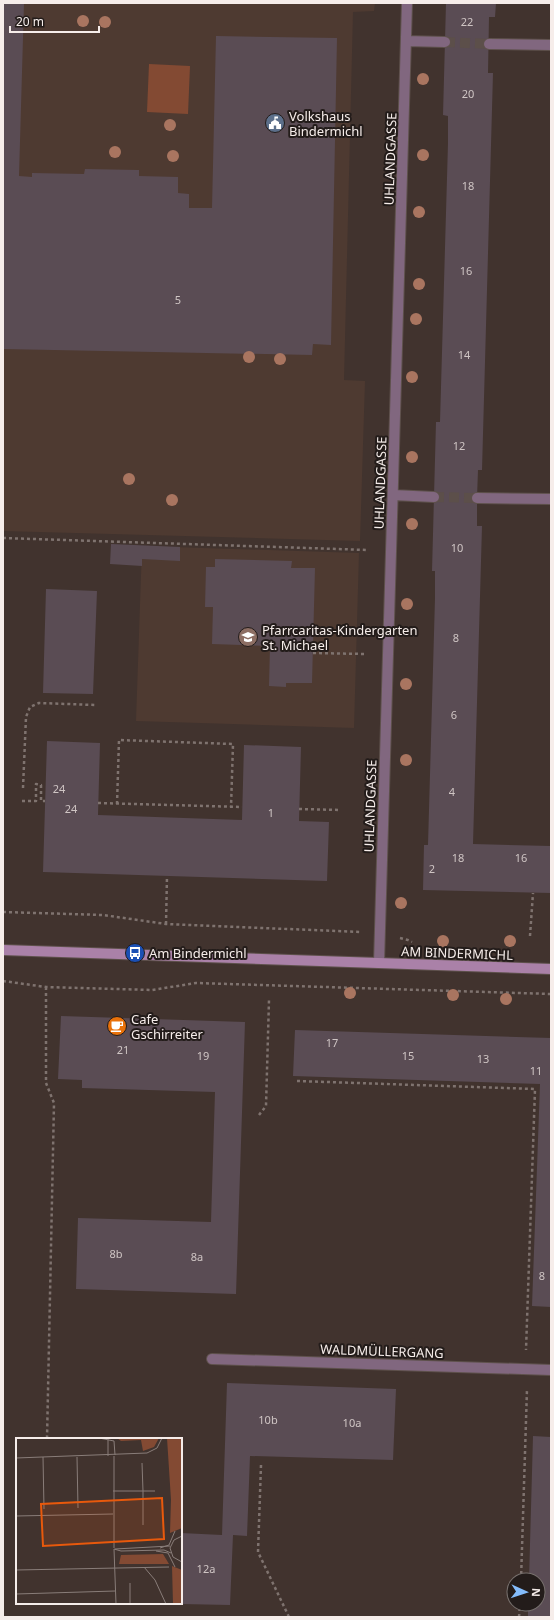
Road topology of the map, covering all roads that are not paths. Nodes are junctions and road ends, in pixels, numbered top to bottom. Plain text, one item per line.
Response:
1 (407, 3) edge
2 (406, 41) junction
3 (445, 42) tunnel mouth
4 (489, 44) tunnel mouth
5 (551, 45) edge
6 (393, 495) junction
7 (434, 497) tunnel mouth
8 (477, 498) tunnel mouth
9 (551, 499) edge
10 (3, 950) edge
11 (379, 963) junction
12 (551, 969) edge
13 (212, 1359) dead end
14 (551, 1370) edge

1 - 2 street, UHLANDGASSE
2 - 3 street
2 - 6 street, UHLANDGASSE
4 - 5 street
6 - 7 street
6 - 11 street, UHLANDGASSE
8 - 9 street
10 - 11 street, AM BINDERMICHL
11 - 12 street, AM BINDERMICHL
13 - 14 street, WALDMÜLLERGANG

